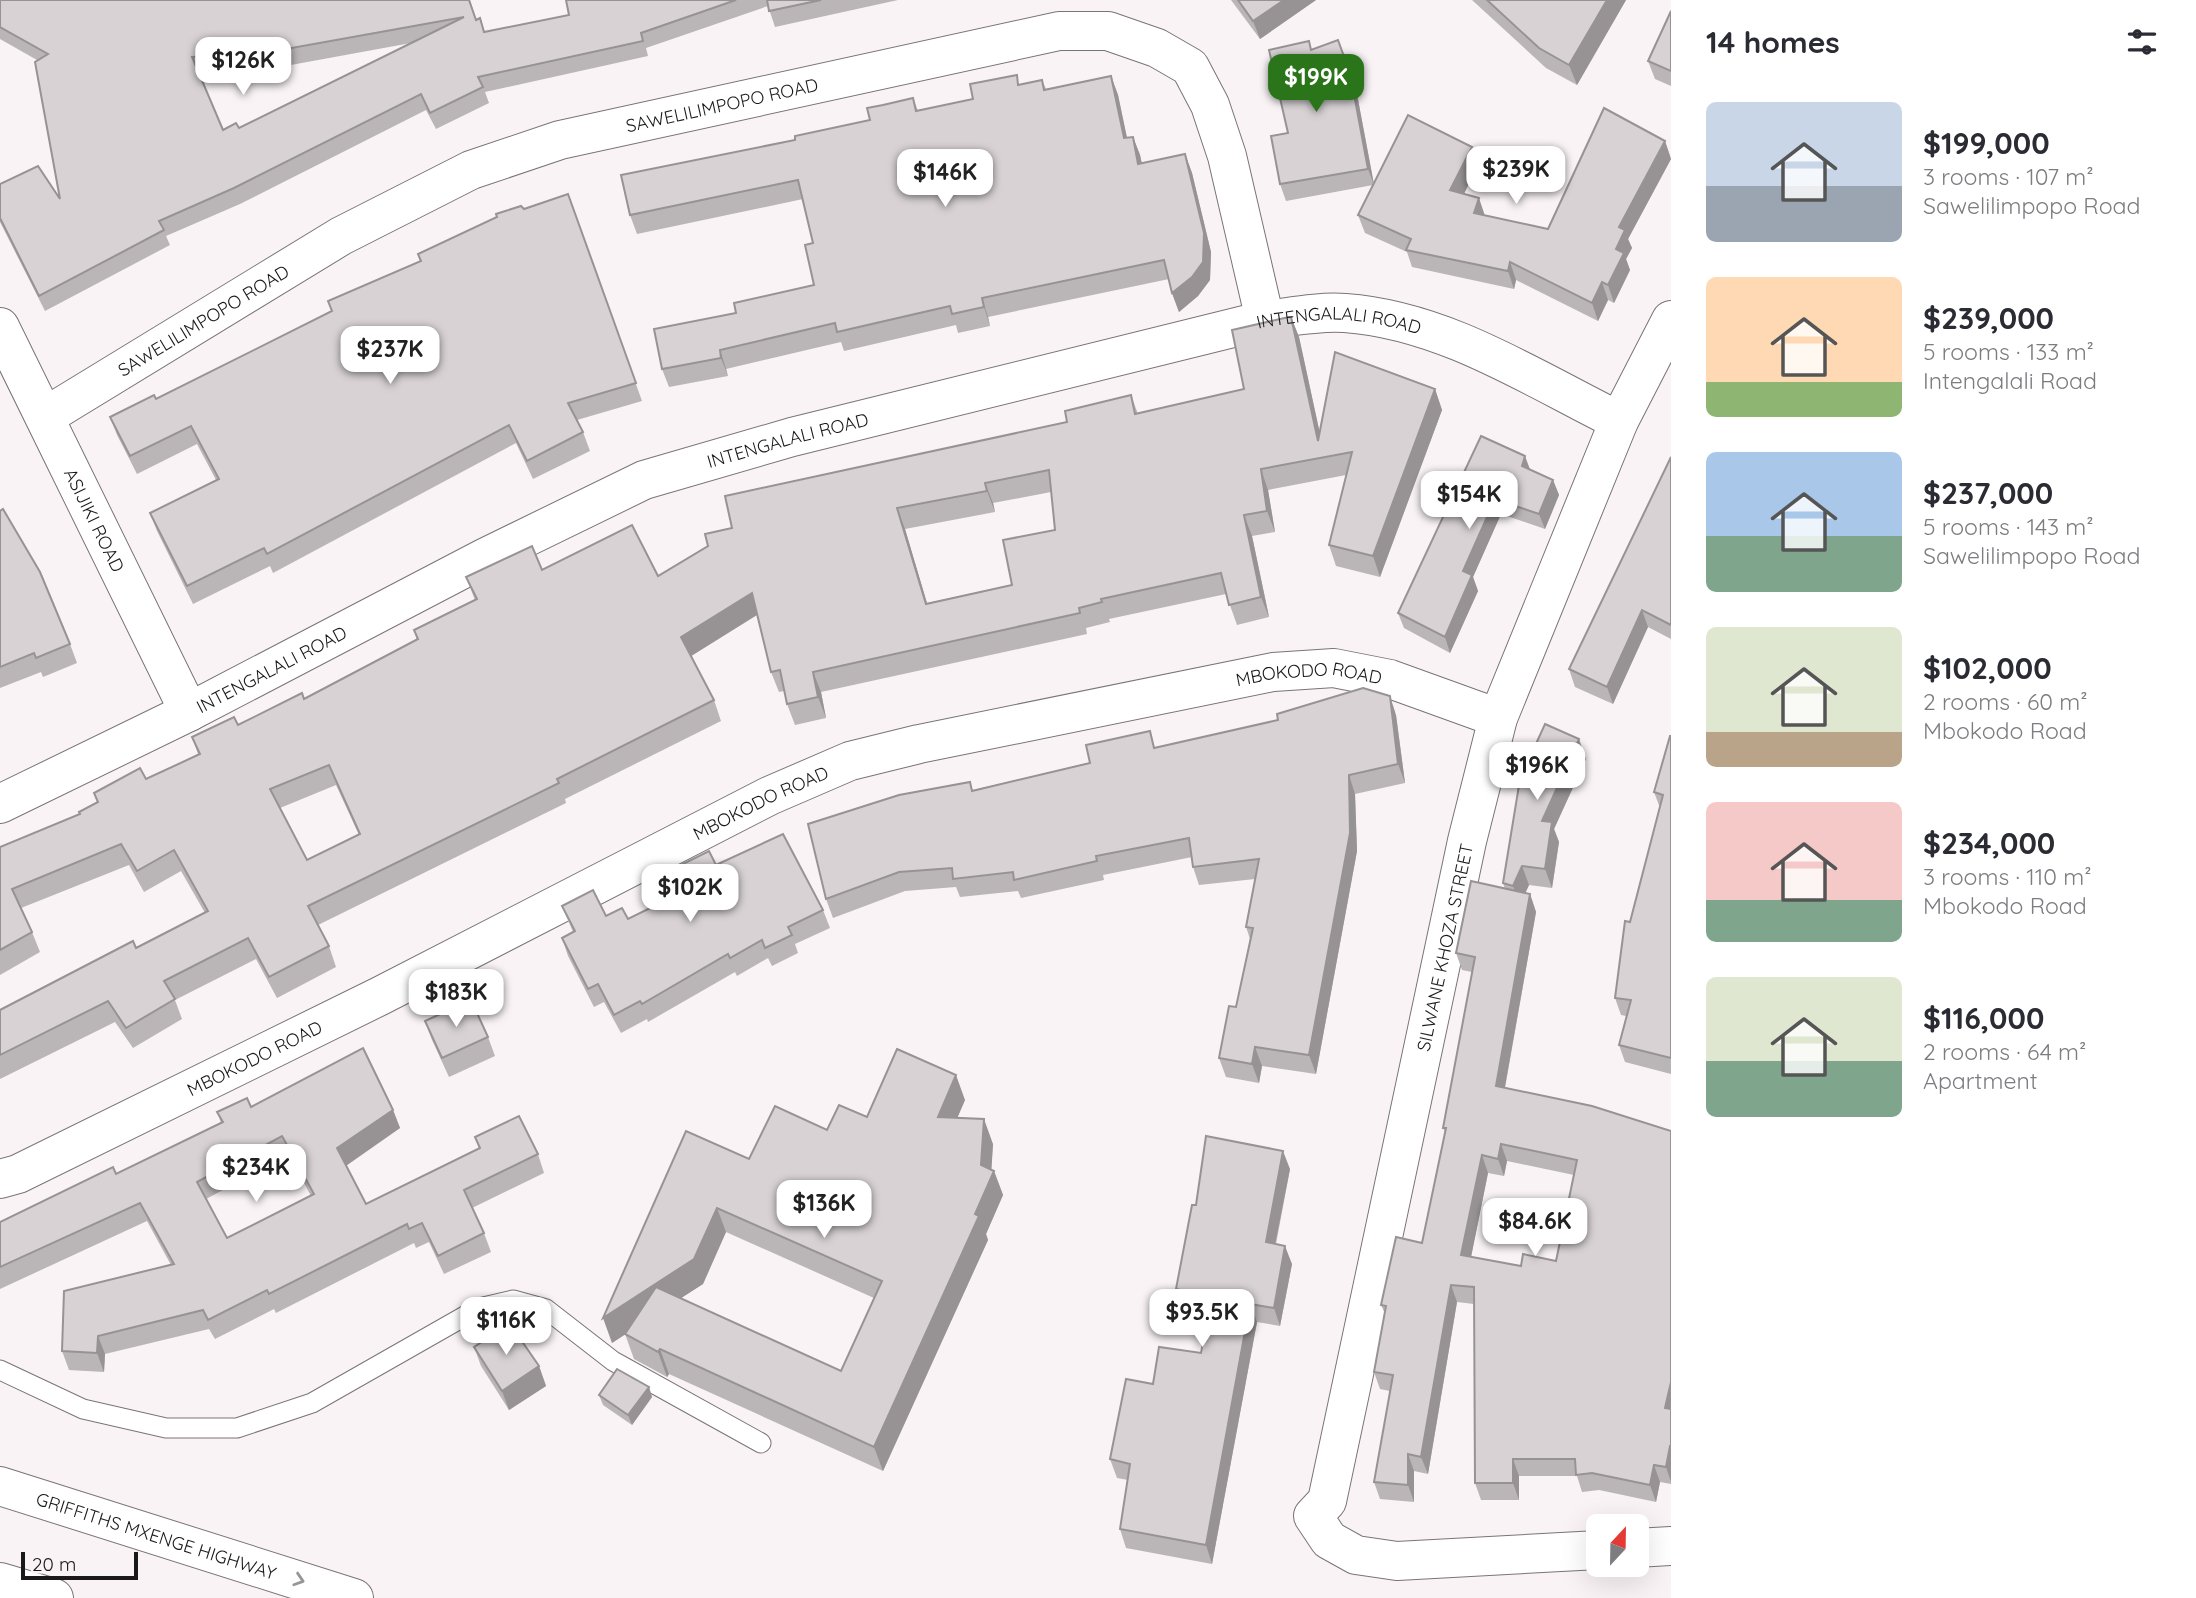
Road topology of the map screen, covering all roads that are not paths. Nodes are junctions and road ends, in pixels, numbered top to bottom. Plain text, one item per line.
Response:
1 (1265, 320) junction
2 (1671, 320) edge
3 (0, 327) edge
4 (46, 416) junction
5 (1619, 421) junction
6 (189, 712) junction
7 (1498, 718) junction
8 (0, 804) edge
9 (0, 1179) edge
10 (0, 1370) edge
11 (761, 1443) dead end
12 (0, 1486) edge
13 (1671, 1546) edge
14 (1649, 1547) edge
15 (1586, 1551) edge
16 (0, 1581) edge
17 (54, 1598) edge
18 (354, 1598) edge

1 - 4 street, SAWELILIMPOPO ROAD
1 - 5 street, INTENGALALI ROAD
1 - 6 street, INTENGALALI ROAD
2 - 5 street, SILWANE KHOZA STREET
3 - 4 street, ASIJIKI ROAD
4 - 6 street, ASIJIKI ROAD
5 - 7 street, SILWANE KHOZA STREET
6 - 8 street, INTENGALALI ROAD
7 - 9 street, MBOKODO ROAD
7 - 15 street, SILWANE KHOZA STREET
10 - 11 lane
12 -> 18 street, GRIFFITHS MXENGE HIGHWAY
13 - 14 street
16 - 17 street

